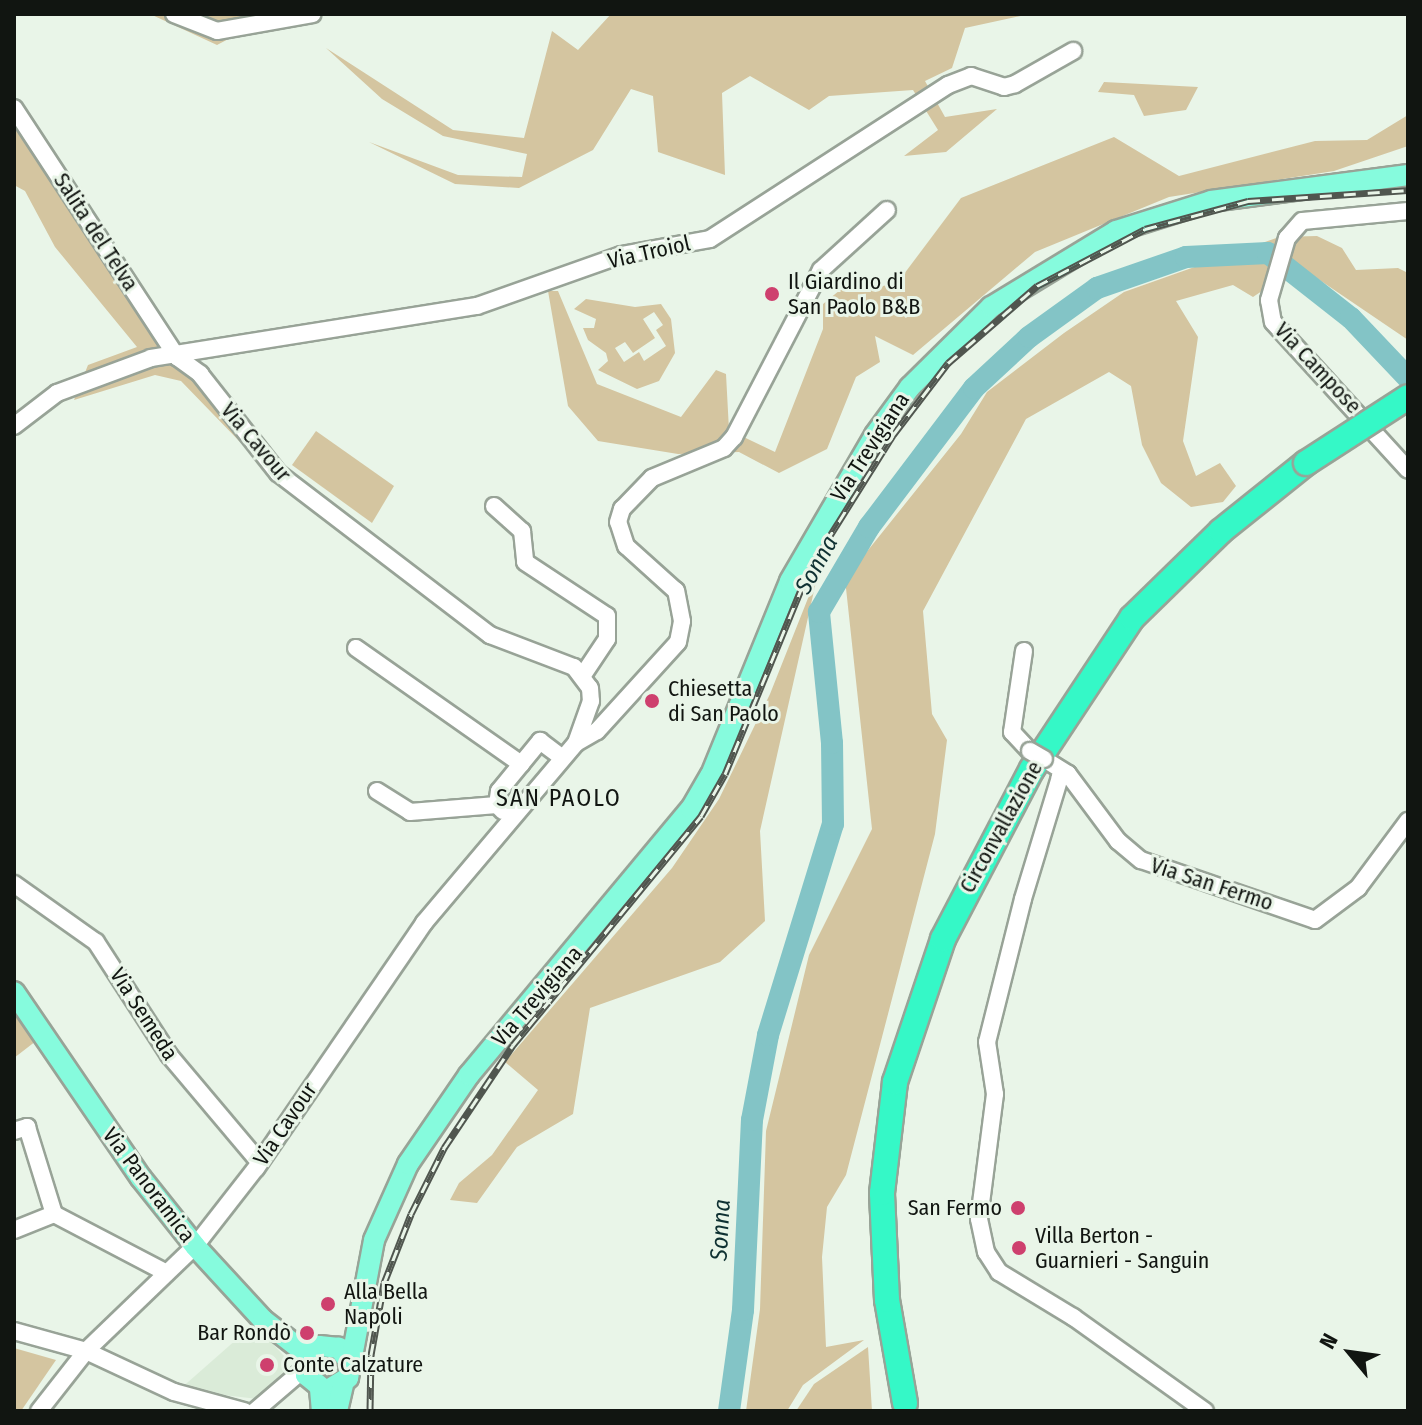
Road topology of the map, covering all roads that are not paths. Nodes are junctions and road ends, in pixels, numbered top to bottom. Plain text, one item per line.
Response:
1 (174, 14) edge
2 (313, 14) edge
3 (1073, 51) dead end
4 (14, 108) edge
5 (1408, 175) edge
6 (887, 210) dead end
7 (1408, 211) edge
8 (177, 357) junction
9 (1408, 397) edge
10 (14, 426) edge
11 (1408, 470) edge
12 (494, 506) dead end
13 (356, 648) dead end
14 (1024, 651) dead end
15 (583, 675) junction
16 (576, 743) junction
17 (561, 757) junction
18 (521, 764) junction
19 (1068, 774) junction
20 (377, 791) dead end
21 (497, 805) junction
22 (510, 818) junction
23 (1408, 821) edge
24 (14, 884) edge
25 (14, 992) edge
26 (14, 1131) edge
27 (259, 1162) junction
28 (54, 1214) junction
29 (14, 1230) edge
30 (195, 1246) junction
31 (167, 1273) junction
32 (359, 1311) junction
33 (14, 1331) edge
34 (333, 1345) junction
35 (86, 1351) junction
36 (350, 1363) junction
37 (307, 1369) junction
38 (343, 1385) junction
39 (905, 1403) dead end
40 (39, 1411) edge
41 (244, 1411) edge
42 (255, 1411) edge
43 (322, 1411) edge
44 (337, 1411) edge
45 (1205, 1411) edge

1 - 2 street
3 - 8 street, Via Troiol
4 - 8 street, Salita del Telva
5 - 32 main road, Via Trevigiana
6 - 16 street
7 - 11 street, Via Campose
8 - 10 street, Via Troiol
8 - 15 street, Via Cavour
9 - 39 highway, Circonvallazione, bridge
12 - 15 street
13 - 18 street
14 - 19 street, Via San Fermo
15 - 16 street, Via Cavour
16 - 17 street, Via Cavour
17 - 18 street
17 - 22 street, Via Cavour
18 - 21 street
19 - 23 street, Via San Fermo
19 - 45 street
20 - 21 street
21 - 22 street
22 - 27 street, Via Cavour
24 - 27 street, Via Semeda
25 - 30 main road, Via Panoramica
26 - 28 street
27 - 30 street, Via Cavour
28 - 29 street
28 - 31 street
30 - 31 street, Via Cavour
30 - 37 main road, Via Panoramica
31 - 35 street, Via Cavour
32 - 34 main road, Via Trevigiana
32 - 36 main road, Via Trevigiana
33 - 35 street
34 - 36 main road
34 - 37 main road
35 - 40 street, Via Cavour
35 - 41 street
36 - 38 main road, Via Trevigiana
37 - 38 main road
37 - 42 street
37 - 43 main road
38 - 44 main road, Via Trevigiana

